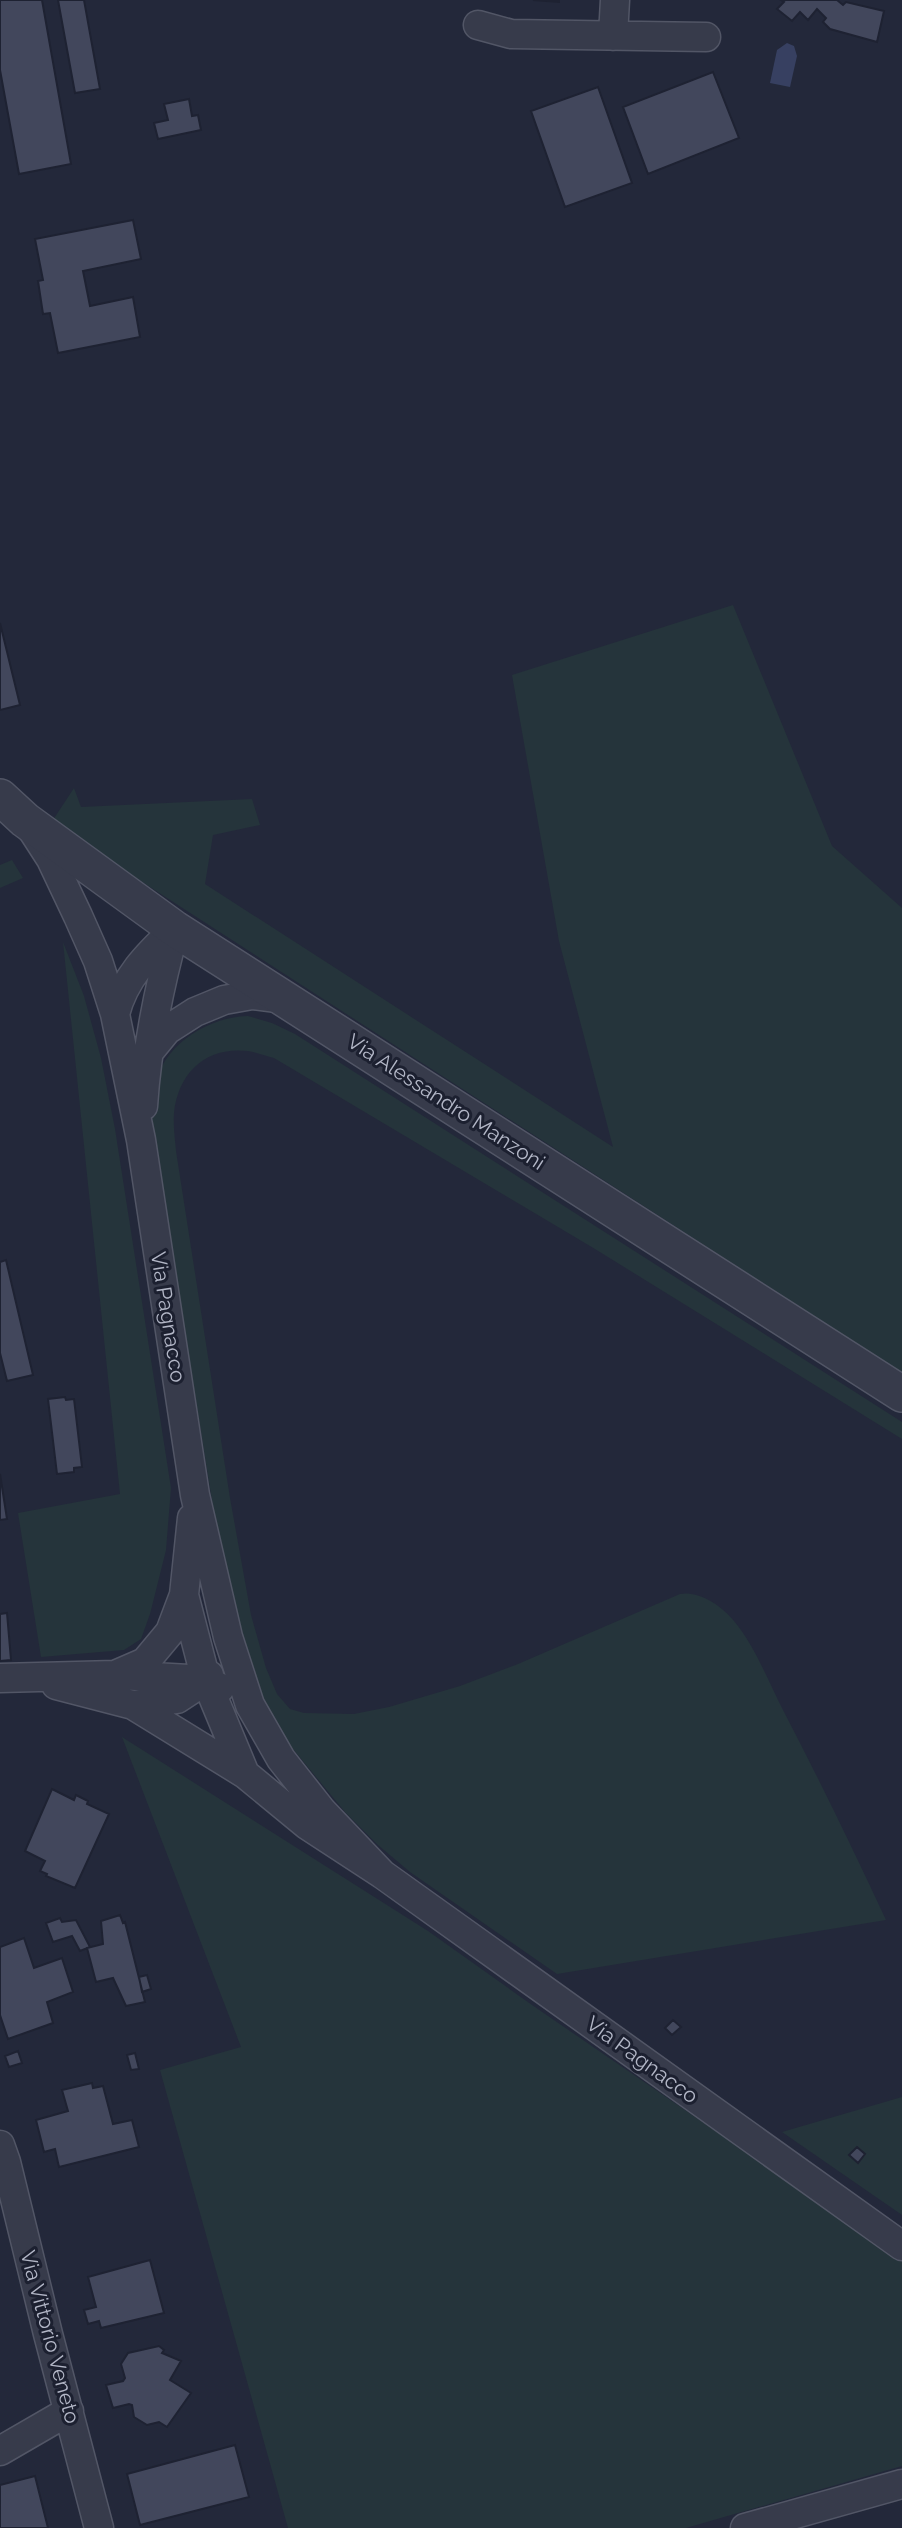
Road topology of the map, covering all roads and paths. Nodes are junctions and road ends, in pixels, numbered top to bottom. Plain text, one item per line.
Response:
1 (615, 0) edge
2 (478, 26) dead end
3 (613, 36) junction
4 (706, 37) dead end
5 (0, 797) edge
6 (25, 820) junction
7 (175, 929) junction
8 (286, 999) junction
9 (115, 1014) junction
10 (149, 1052) junction
11 (141, 1140) junction
12 (902, 1394) edge
13 (195, 1494) junction
14 (184, 1595) junction
15 (228, 1637) junction
16 (116, 1675) junction
17 (13, 1677) edge
18 (206, 1681) junction
19 (133, 1705) junction
20 (250, 1705) junction
21 (245, 1774) junction
22 (382, 1874) junction
23 (0, 2146) edge
24 (902, 2246) edge
25 (69, 2411) junction
26 (0, 2451) edge
27 (902, 2484) edge
28 (99, 2528) edge
29 (745, 2528) edge

1 - 3 street
2 - 3 street
3 - 4 street
5 - 6 street, Via Alessandro Manzoni
6 - 7 street, Via Alessandro Manzoni
6 - 9 street, Via Pagnacco
7 - 8 street, Via Alessandro Manzoni
7 - 9 street
7 - 10 street, Via Pagnacco
8 - 10 street
8 - 12 street, Via Alessandro Manzoni
9 - 11 street, Via Pagnacco
10 - 11 street, Via Pagnacco
11 - 13 street, Via Pagnacco
13 - 14 street, Via Pagnacco
13 - 15 street, Via Pagnacco
14 - 16 street, Via Pagnacco
14 - 18 street, Via Pagnacco
15 - 18 street
15 - 20 street, Via Pagnacco
16 - 17 street, Via Pagnacco
16 - 18 street, Via Pagnacco
17 - 19 street, Via Pagnacco
18 - 19 street, Via Pagnacco
18 - 20 street, Via Pagnacco
18 - 21 street, Via Pagnacco
19 - 21 street, Via Pagnacco
20 - 22 street, Via Pagnacco
21 - 22 street, Via Pagnacco
22 - 24 street, Via Pagnacco
23 - 25 street, Via Vittorio Veneto
25 - 26 street
25 - 28 street, Via Vittorio Veneto
27 - 29 street

